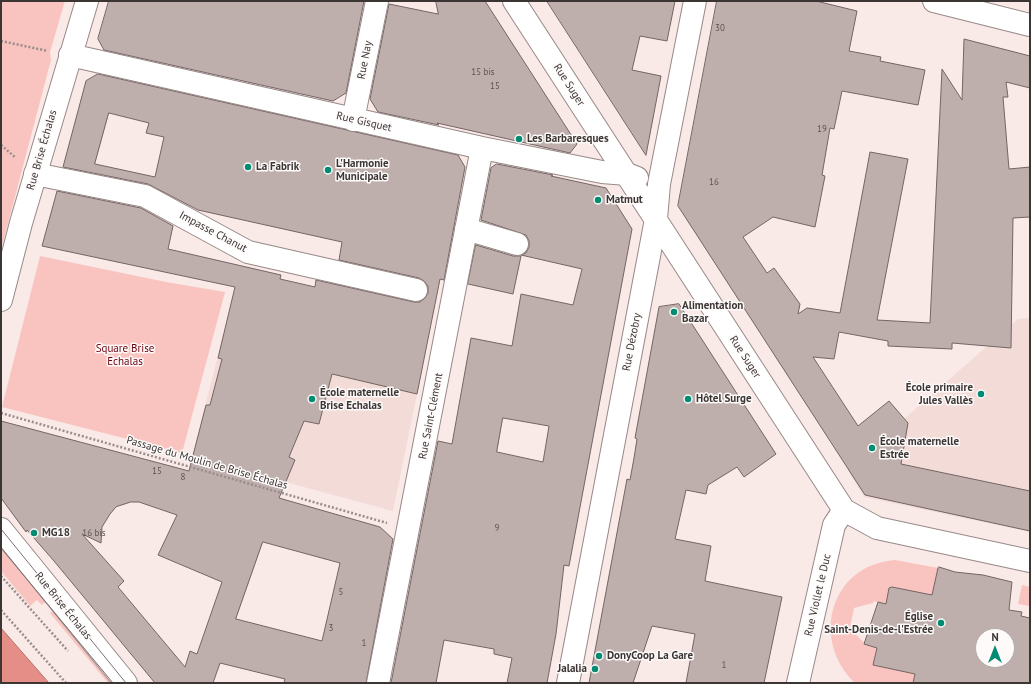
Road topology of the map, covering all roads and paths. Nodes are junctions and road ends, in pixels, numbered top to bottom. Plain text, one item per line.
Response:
1 (87, 1) edge
2 (377, 1) edge
3 (514, 1) edge
4 (695, 1) edge
5 (934, 1) edge
6 (1030, 25) edge
7 (1, 41) edge
8 (70, 55) junction
9 (353, 120) junction
10 (482, 148) junction
11 (35, 174) junction
12 (627, 174) junction
13 (659, 184) junction
14 (656, 219) junction
15 (466, 229) junction
16 (517, 244) dead end
17 (416, 290) dead end
18 (1, 300) edge
19 (1, 413) edge
20 (844, 510) junction
21 (409, 529) junction
22 (1, 530) edge
23 (1030, 561) edge
24 (1, 576) edge
25 (1, 610) edge
26 (72, 655) dead end
27 (66, 683) edge
28 (126, 683) edge
29 (378, 683) edge
30 (568, 683) edge
31 (798, 683) edge

1 - 8 street, Rue Brise Échalas
2 - 9 street, Rue Nay
3 - 12 street, Rue Suger
4 - 13 street, Rue Dézobry
5 - 6 street
7 - 8 path
8 - 9 street, Rue Gisquet
8 - 11 street, Rue Brise Échalas
9 - 10 street, Rue Gisquet
10 - 12 street, Rue Gisquet
10 - 15 street, Rue Saint-Clément
11 - 17 street, Impasse Chanut
11 - 18 street, Rue Brise Échalas
12 - 13 street, Rue Gisquet
12 - 14 street, Rue Suger
13 - 14 street, Rue Dézobry
14 - 20 street, Rue Suger
14 - 30 street, Rue Dézobry
15 - 16 street
15 - 21 street, Rue Saint-Clément
19 - 21 path, Passage du Moulin de Brise Échalas
20 - 23 street, Rue Suger
20 - 31 street, Rue Viollet le Duc
21 - 29 street, Rue Saint-Clément
22 - 28 street, Rue Brise Échalas
24 - 26 path
25 - 27 path

